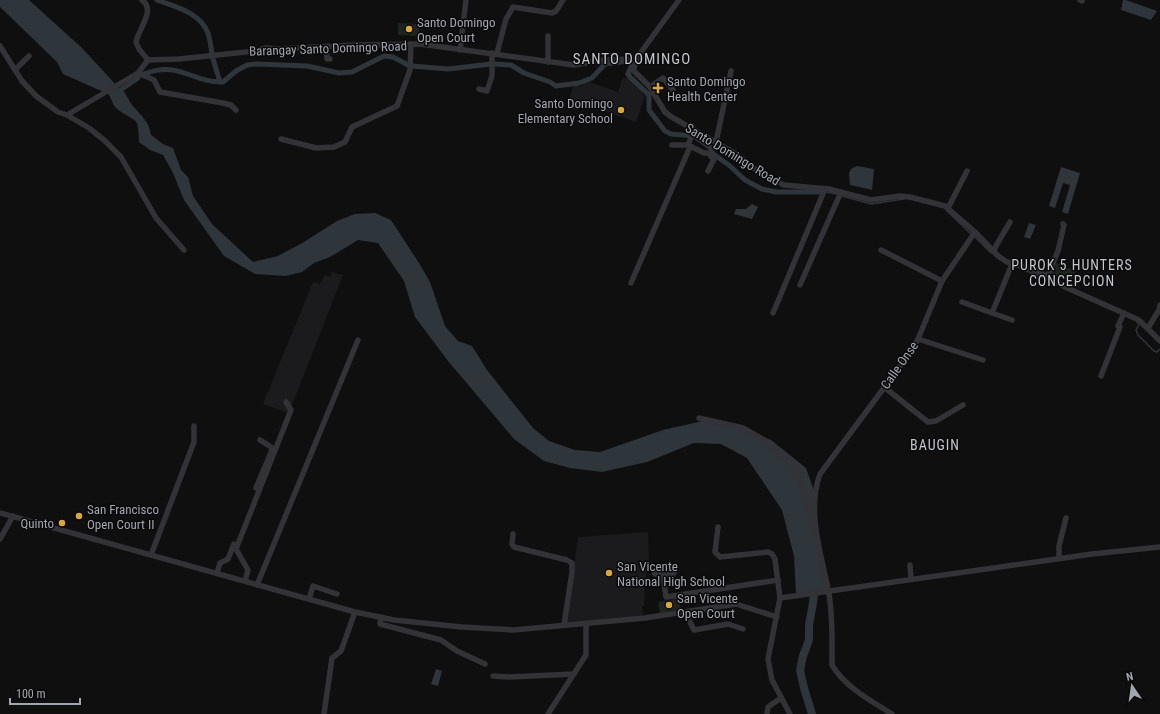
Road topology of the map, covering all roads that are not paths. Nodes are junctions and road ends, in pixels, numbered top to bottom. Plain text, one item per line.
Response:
1 (142, 0) edge
2 (466, 0) edge
3 (563, 0) edge
4 (679, 0) edge
5 (548, 36) dead end
6 (411, 44) junction
7 (0, 46) edge
8 (326, 47) junction
9 (460, 50) junction
10 (495, 53) junction
11 (29, 56) dead end
12 (330, 59) dead end
13 (637, 59) junction
14 (148, 60) junction
15 (548, 62) junction
16 (15, 70) junction
17 (732, 70) dead end
18 (138, 73) junction
19 (650, 87) junction
20 (479, 89) dead end
21 (673, 90) dead end
22 (236, 110) dead end
23 (67, 116) junction
24 (692, 134) junction
25 (281, 139) dead end
26 (716, 142) junction
27 (672, 145) dead end
28 (689, 146) junction
29 (708, 171) dead end
30 (967, 172) dead end
31 (825, 189) junction
32 (840, 192) junction
33 (948, 208) junction
34 (1010, 222) dead end
35 (1063, 224) dead end
36 (973, 234) junction
37 (184, 250) dead end
38 (881, 250) dead end
39 (993, 251) junction
40 (1012, 265) junction
41 (1047, 277) junction
42 (942, 281) junction
43 (631, 283) dead end
44 (800, 285) dead end
45 (962, 302) dead end
46 (1160, 305) edge
47 (773, 313) dead end
48 (992, 313) junction
49 (1124, 314) junction
50 (1012, 320) dead end
51 (1148, 328) junction
52 (918, 339) junction
53 (358, 340) dead end
54 (1160, 341) edge
55 (983, 360) dead end
56 (1101, 376) dead end
57 (884, 387) junction
58 (286, 402) dead end
59 (963, 405) dead end
60 (699, 418) dead end
61 (194, 426) dead end
62 (260, 440) dead end
63 (0, 513) edge
64 (13, 516) junction
65 (1066, 518) dead end
66 (718, 527) dead end
67 (513, 534) dead end
68 (0, 539) edge
69 (816, 539) junction
70 (1160, 547) edge
71 (151, 555) junction
72 (1059, 558) junction
73 (910, 565) dead end
74 (674, 568) dead end
75 (654, 572) dead end
76 (216, 573) junction
77 (662, 575) junction
78 (911, 579) junction
79 (778, 580) junction
80 (245, 581) junction
81 (257, 585) junction
82 (828, 591) junction
83 (336, 594) dead end
84 (780, 598) junction
85 (309, 599) junction
86 (355, 612) junction
87 (685, 612) junction
88 (381, 617) junction
89 (777, 617) junction
90 (586, 624) junction
91 (564, 626) junction
92 (743, 629) dead end
93 (485, 664) dead end
94 (574, 674) junction
95 (493, 676) dead end
96 (781, 698) junction
97 (324, 714) edge
98 (548, 714) edge
99 (767, 714) edge
100 (790, 714) edge
101 (892, 714) edge

1 - 14 street
2 - 9 street
3 - 10 street
4 - 13 street
5 - 15 street
6 - 8 street, Barangay Santo Domingo Road
6 - 9 street, Barangay Santo Domingo Road
6 - 25 street
7 - 16 street
8 - 12 street
8 - 14 street, Barangay Santo Domingo Road
9 - 10 street, Barangay Santo Domingo Road
10 - 15 street, Barangay Santo Domingo Road
10 - 20 street
11 - 16 street
13 - 15 street, Barangay Santo Domingo Road
13 - 19 street, Santo Domingo Road
14 - 18 street
16 - 23 street
17 - 26 street
18 - 22 street
18 - 23 street
19 - 21 street
19 - 24 street, Santo Domingo Road
23 - 37 street
24 - 26 street, Santo Domingo Road
24 - 28 street
26 - 31 street, Santo Domingo Road
27 - 28 street
28 - 29 street
28 - 43 street
30 - 33 street
31 - 32 street, Santo Domingo Road
31 - 47 street
32 - 33 street, Santo Domingo Road
32 - 44 street
33 - 36 street, Santo Domingo Road
34 - 39 street
35 - 41 street
36 - 39 street, Santo Domingo Road
36 - 42 street, Calle Onse
38 - 42 street
39 - 40 street, Santo Domingo Road
40 - 41 street, Santo Domingo Road
40 - 48 street
41 - 49 street, Santo Domingo Road
42 - 52 street, Calle Onse
45 - 48 street
46 - 51 street
48 - 50 street
49 - 51 street, Santo Domingo Road
49 - 56 street
51 - 54 street, Santo Domingo Road
52 - 55 street
52 - 57 street, Calle Onse
53 - 81 street
57 - 59 street
57 - 69 street, Calle Onse
58 - 80 street
60 - 69 street
61 - 71 street
62 - 76 street
63 - 64 street
64 - 68 street
64 - 71 street
65 - 72 street
66 - 79 street
67 - 91 street
69 - 82 street
70 - 72 street
71 - 76 street
72 - 78 street
73 - 78 street
74 - 77 street
75 - 77 street
76 - 80 street
77 - 79 street
78 - 82 street
79 - 84 street
80 - 81 street
81 - 85 street
82 - 84 street
82 - 101 street
83 - 85 street
84 - 89 street
85 - 86 street
86 - 88 street
86 - 97 street
87 - 89 street
87 - 90 street
87 - 92 street
88 - 91 street
88 - 93 street
89 - 96 street
90 - 91 street
90 - 94 street
94 - 95 street
94 - 98 street
96 - 99 street
96 - 100 street

